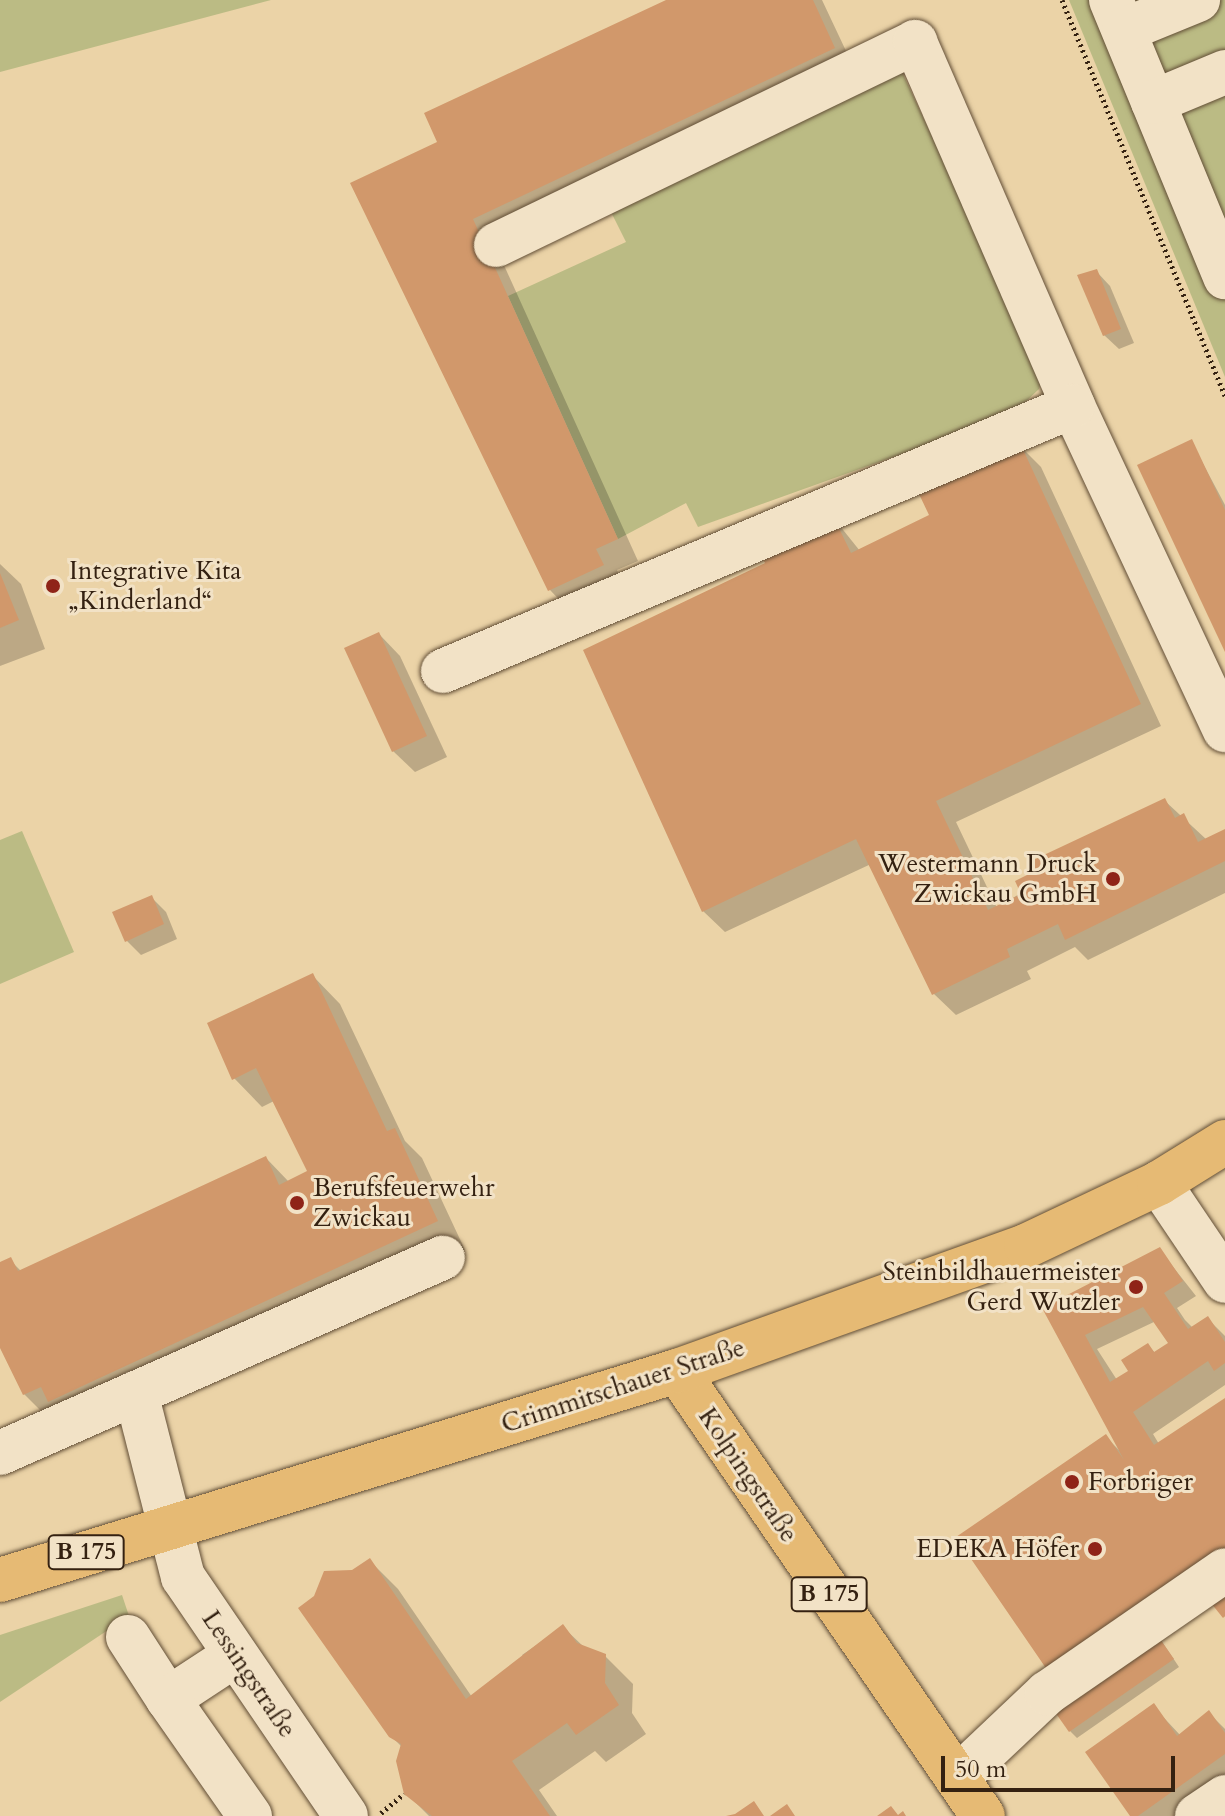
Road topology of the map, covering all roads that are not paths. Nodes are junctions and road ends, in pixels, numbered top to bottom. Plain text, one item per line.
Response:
1 (1198, 0) edge
2 (1117, 15) edge
3 (1225, 72) edge
4 (1153, 102) junction
5 (496, 245) dead end
6 (1225, 277) edge
7 (1073, 406) junction
8 (443, 671) dead end
9 (1225, 730) edge
10 (1225, 1142) edge
11 (1159, 1183) junction
12 (443, 1258) dead end
13 (1225, 1281) edge
14 (677, 1371) junction
15 (136, 1393) junction
16 (0, 1453) edge
17 (172, 1524) junction
18 (1225, 1570) edge
19 (0, 1580) edge
20 (128, 1637) dead end
21 (235, 1655) junction
22 (168, 1699) junction
23 (957, 1778) junction
24 (1225, 1797) edge
25 (250, 1816) edge
26 (346, 1816) edge
27 (983, 1816) edge
28 (1197, 1816) edge

1 - 2 street
2 - 4 street
3 - 4 street
4 - 6 street
5 - 7 street
7 - 8 street
7 - 9 street
10 - 11 main road, Crimmitschauer Straße
11 - 13 street
11 - 14 main road, Crimmitschauer Straße
12 - 15 street
14 - 17 main road, Crimmitschauer Straße / B 175
14 - 23 main road, Kolpingstraße / B 175
15 - 16 street
15 - 17 street, Lessingstraße
17 - 19 main road, Crimmitschauer Straße / B 175
17 - 21 street, Lessingstraße
18 - 23 street
20 - 22 street
21 - 22 street
21 - 26 street, Lessingstraße
22 - 25 street
23 - 27 main road, Kolpingstraße / B 175
24 - 28 street

